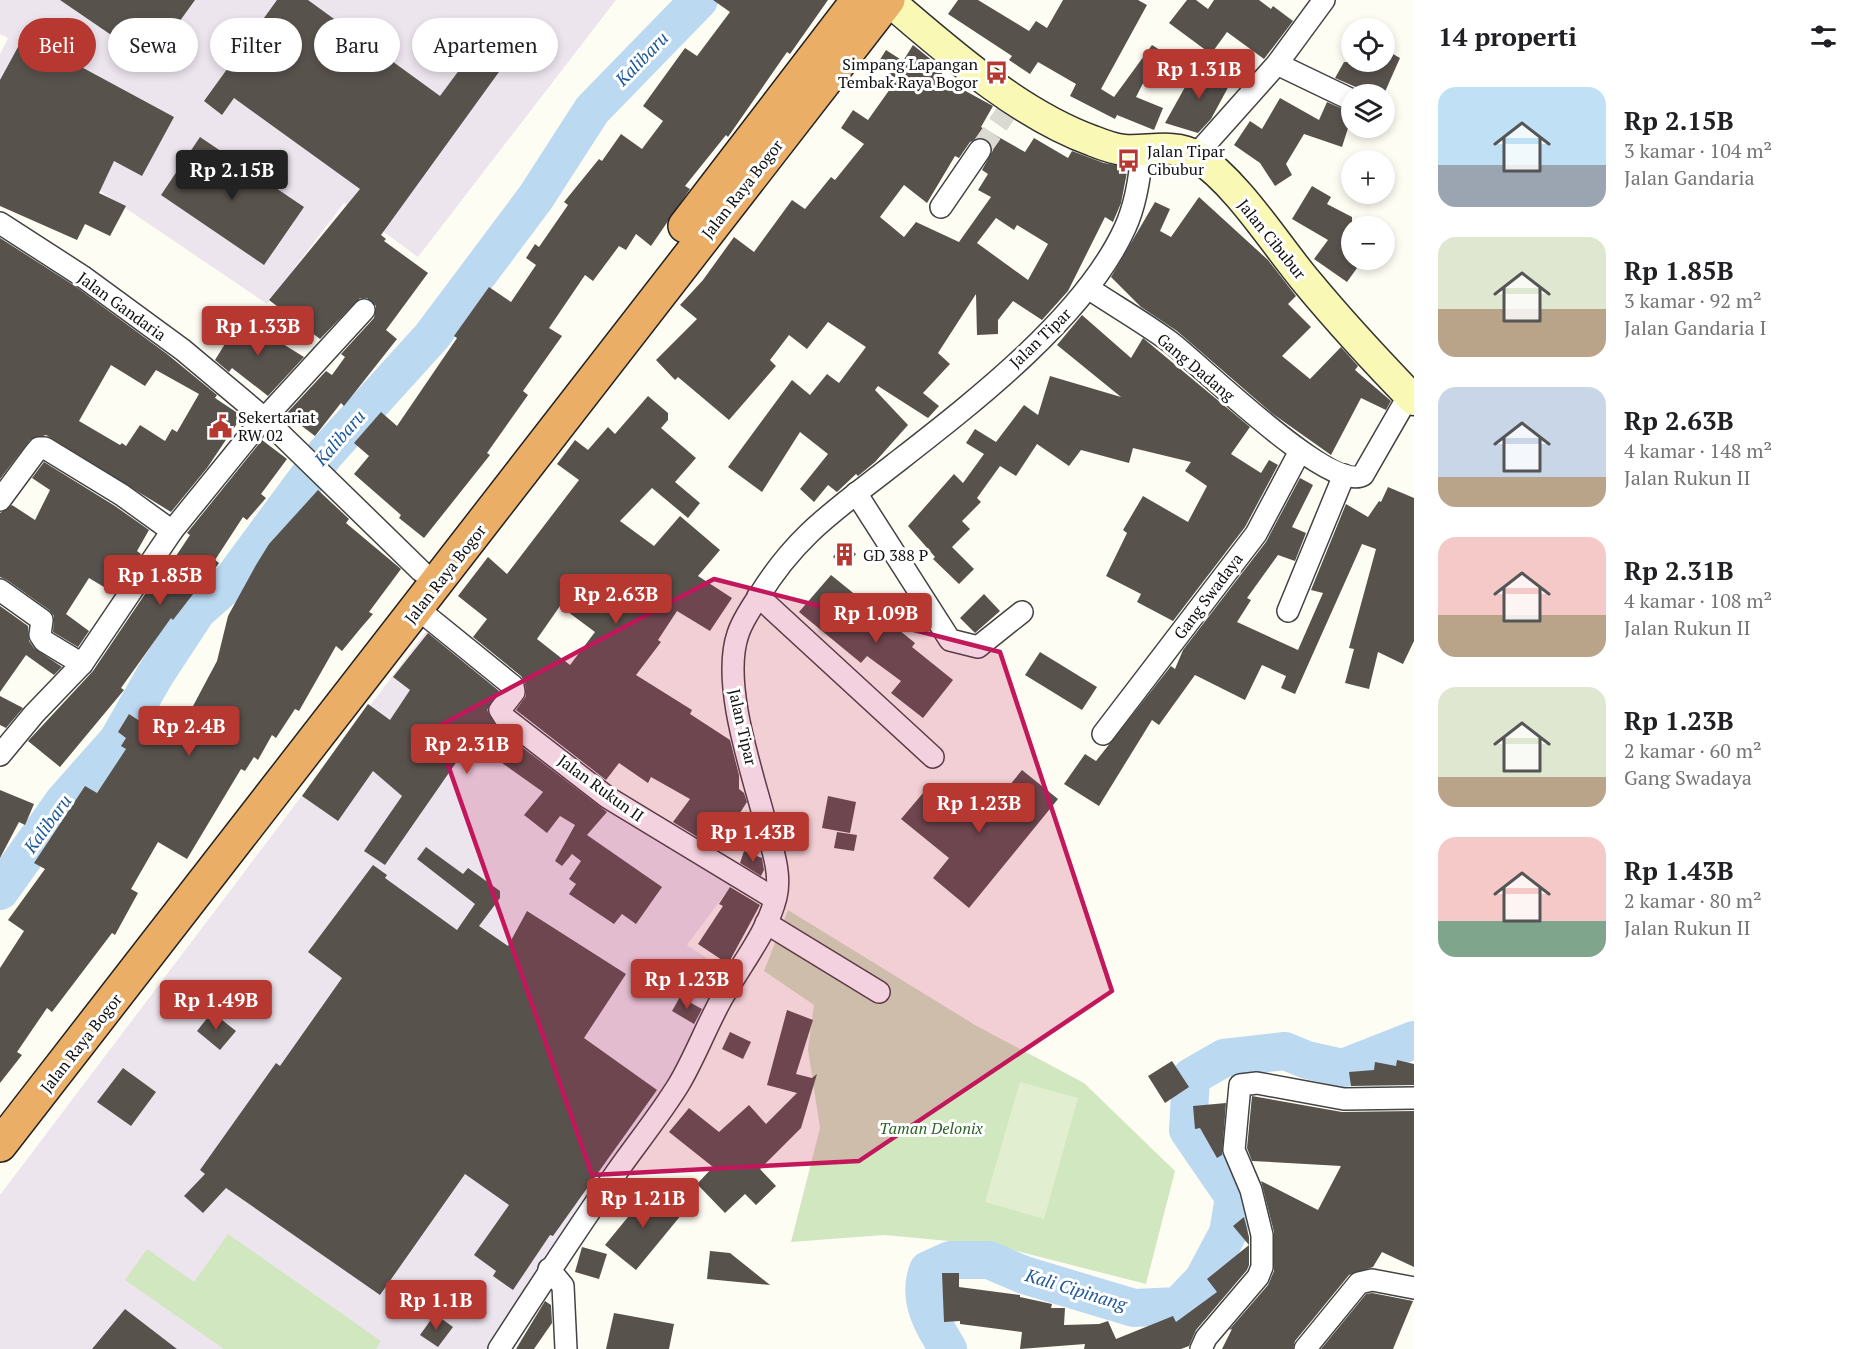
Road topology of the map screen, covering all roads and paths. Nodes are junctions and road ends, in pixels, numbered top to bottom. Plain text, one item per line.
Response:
1 (858, 0) edge
2 (888, 0) edge
3 (1324, 0) edge
4 (1277, 64) junction
5 (1341, 95) edge
6 (980, 150) tunnel mouth
7 (1142, 151) junction
8 (1195, 156) junction
9 (941, 207) dead end
10 (0, 224) edge
11 (1088, 288) junction
12 (364, 310) dead end
13 (1412, 397) edge
14 (264, 418) junction
15 (1300, 451) junction
16 (1344, 476) junction
17 (856, 493) junction
18 (0, 500) edge
19 (172, 531) junction
20 (421, 571) junction
21 (0, 590) edge
22 (758, 596) junction
23 (418, 609) junction
24 (1288, 611) dead end
25 (1022, 612) dead end
26 (82, 664) junction
27 (7, 733) edge
28 (1103, 734) dead end
29 (301, 744) junction
30 (0, 755) edge
31 (933, 757) dead end
32 (776, 899) junction
33 (766, 923) junction
34 (879, 992) dead end
35 (1414, 1098) edge
36 (0, 1110) edge
37 (0, 1146) edge
38 (549, 1269) junction
39 (1414, 1288) edge
40 (500, 1349) edge
41 (566, 1349) edge
42 (1201, 1349) edge
43 (1305, 1349) edge

1 - 20 highway, Jalan Raya Bogor
2 - 7 street
2 - 23 highway, Jalan Raya Bogor
3 - 4 street
4 - 5 street
4 - 8 street
6 - 9 street
7 - 8 street
7 - 11 street, Jalan Tipar
8 - 13 street, Jalan Cibubur
10 - 14 street, Jalan Gandaria
11 - 15 street, Gang Dadang
11 - 17 street, Jalan Tipar
12 - 14 street
13 - 16 street
14 - 19 street
14 - 20 street, Jalan Gandaria
15 - 16 street, Gang Dadang
15 - 28 street, Gang Swadaya
16 - 24 street
17 - 22 street, Jalan Tipar
17 - 25 street
18 - 19 street
19 - 26 street
20 - 29 highway, Jalan Raya Bogor
21 - 26 street
22 - 31 street
22 - 32 street, Jalan Tipar
23 - 29 highway, Jalan Raya Bogor
23 - 32 street, Jalan Rukun II
26 - 27 street
27 - 30 street
29 - 36 highway, Jalan Raya Bogor
29 - 37 highway, Jalan Raya Bogor
32 - 33 street, Jalan Tipar
33 - 34 street
33 - 38 street, Jalan Tipar
35 - 42 street
38 - 40 street, Jalan Tipar
38 - 41 street
39 - 43 street

